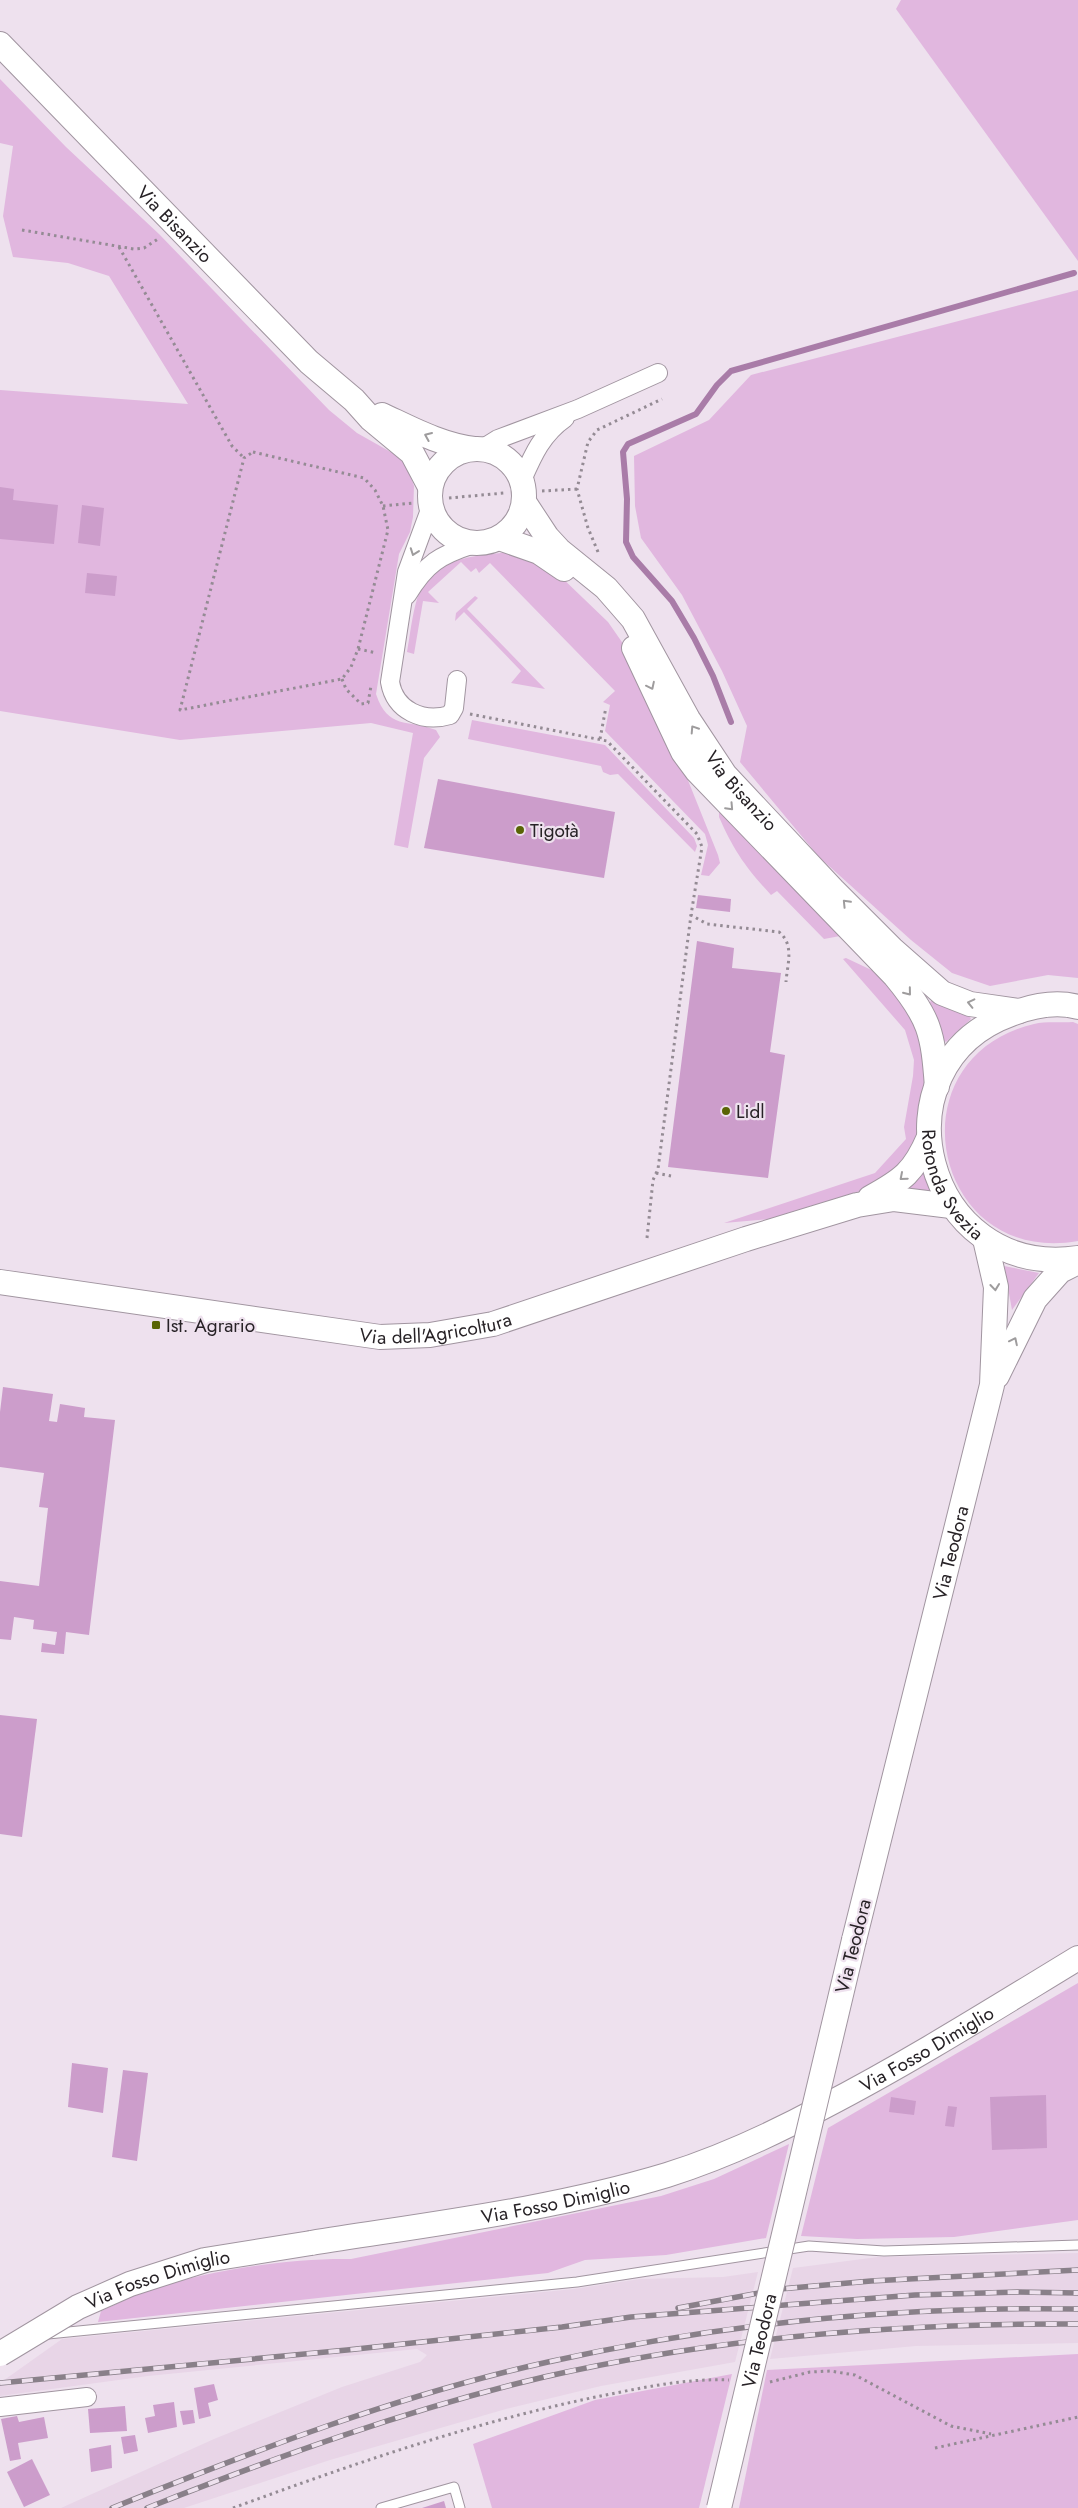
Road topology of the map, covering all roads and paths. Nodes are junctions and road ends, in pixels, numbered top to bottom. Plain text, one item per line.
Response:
1 (0, 44) edge
2 (22, 230) dead end
3 (158, 239) dead end
4 (119, 247) junction
5 (658, 373) dead end
6 (662, 399) dead end
7 (354, 400) junction
8 (578, 409) junction
9 (478, 449) junction
10 (244, 458) junction
11 (522, 492) junction
12 (431, 499) junction
13 (384, 506) junction
14 (499, 538) junction
15 (474, 544) junction
16 (404, 600) junction
17 (358, 650) junction
18 (377, 653) junction
19 (395, 654) junction
20 (375, 663) dead end
21 (342, 679) junction
22 (457, 680) dead end
23 (372, 681) dead end
24 (606, 707) dead end
25 (467, 713) dead end
26 (600, 739) junction
27 (690, 915) junction
28 (786, 982) dead end
29 (1078, 1007) edge
30 (1019, 1011) junction
31 (937, 1087) junction
32 (929, 1137) junction
33 (656, 1173) junction
34 (671, 1176) dead end
35 (857, 1205) junction
36 (951, 1206) junction
37 (647, 1238) dead end
38 (985, 1239) junction
39 (1078, 1258) edge
40 (1078, 1262) edge
41 (0, 1282) edge
42 (992, 1385) junction
43 (1078, 1958) edge
44 (1078, 2245) edge
45 (5, 2346) edge
46 (731, 2380) dead end
47 (766, 2382) dead end
48 (87, 2396) dead end
49 (0, 2407) edge
50 (1078, 2417) edge
51 (991, 2434) junction
52 (936, 2448) dead end
53 (233, 2508) edge
54 (381, 2508) edge
55 (460, 2508) edge
56 (719, 2508) edge

1 - 7 main road, Via Bisanzio
2 - 4 path
3 - 4 path
4 - 10 path
5 - 8 street
6 - 11 path
9 -> 7 main road, Via Bisanzio
7 - 12 main road, Via Bisanzio
8 - 9 street
8 - 11 street
9 - 11 main road, Via Bisanzio
9 - 12 main road
10 - 13 path
10 - 21 path
11 - 12 path
11 - 14 main road
30 -> 11 main road, Via Bisanzio
12 - 13 path
12 - 15 main road, Via Bisanzio
12 -> 16 street
13 - 17 path
14 - 15 main road
14 -> 31 main road, Via Bisanzio
15 - 16 street
16 - 19 street
17 - 18 path
17 - 21 path
18 - 19 path
18 - 20 path
19 - 22 street
21 - 23 path
24 - 26 path
25 - 26 path
26 - 27 path
27 - 28 path
27 - 33 path
29 - 30 main road, Rotonda Svezia
30 - 31 main road, Rotonda Svezia
31 - 32 main road, Rotonda Svezia
32 -> 35 main road, Via dell'Agricoltura
32 - 36 main road, Rotonda Svezia
33 - 34 path
33 - 37 path
35 - 36 main road, Via dell'Agricoltura
35 - 41 main road, Via dell'Agricoltura
36 - 38 main road, Rotonda Svezia
38 - 39 main road, Rotonda Svezia
38 -> 42 main road, Via Teodora
42 -> 40 main road, Via Teodora
42 - 56 main road, Via Teodora, bridge
43 - 45 main road, Via Fosso Dimiglio, bridge
44 - 45 lane
46 - 53 path
47 - 51 path
48 - 49 street
50 - 51 path
51 - 52 path
54 - 55 lane

